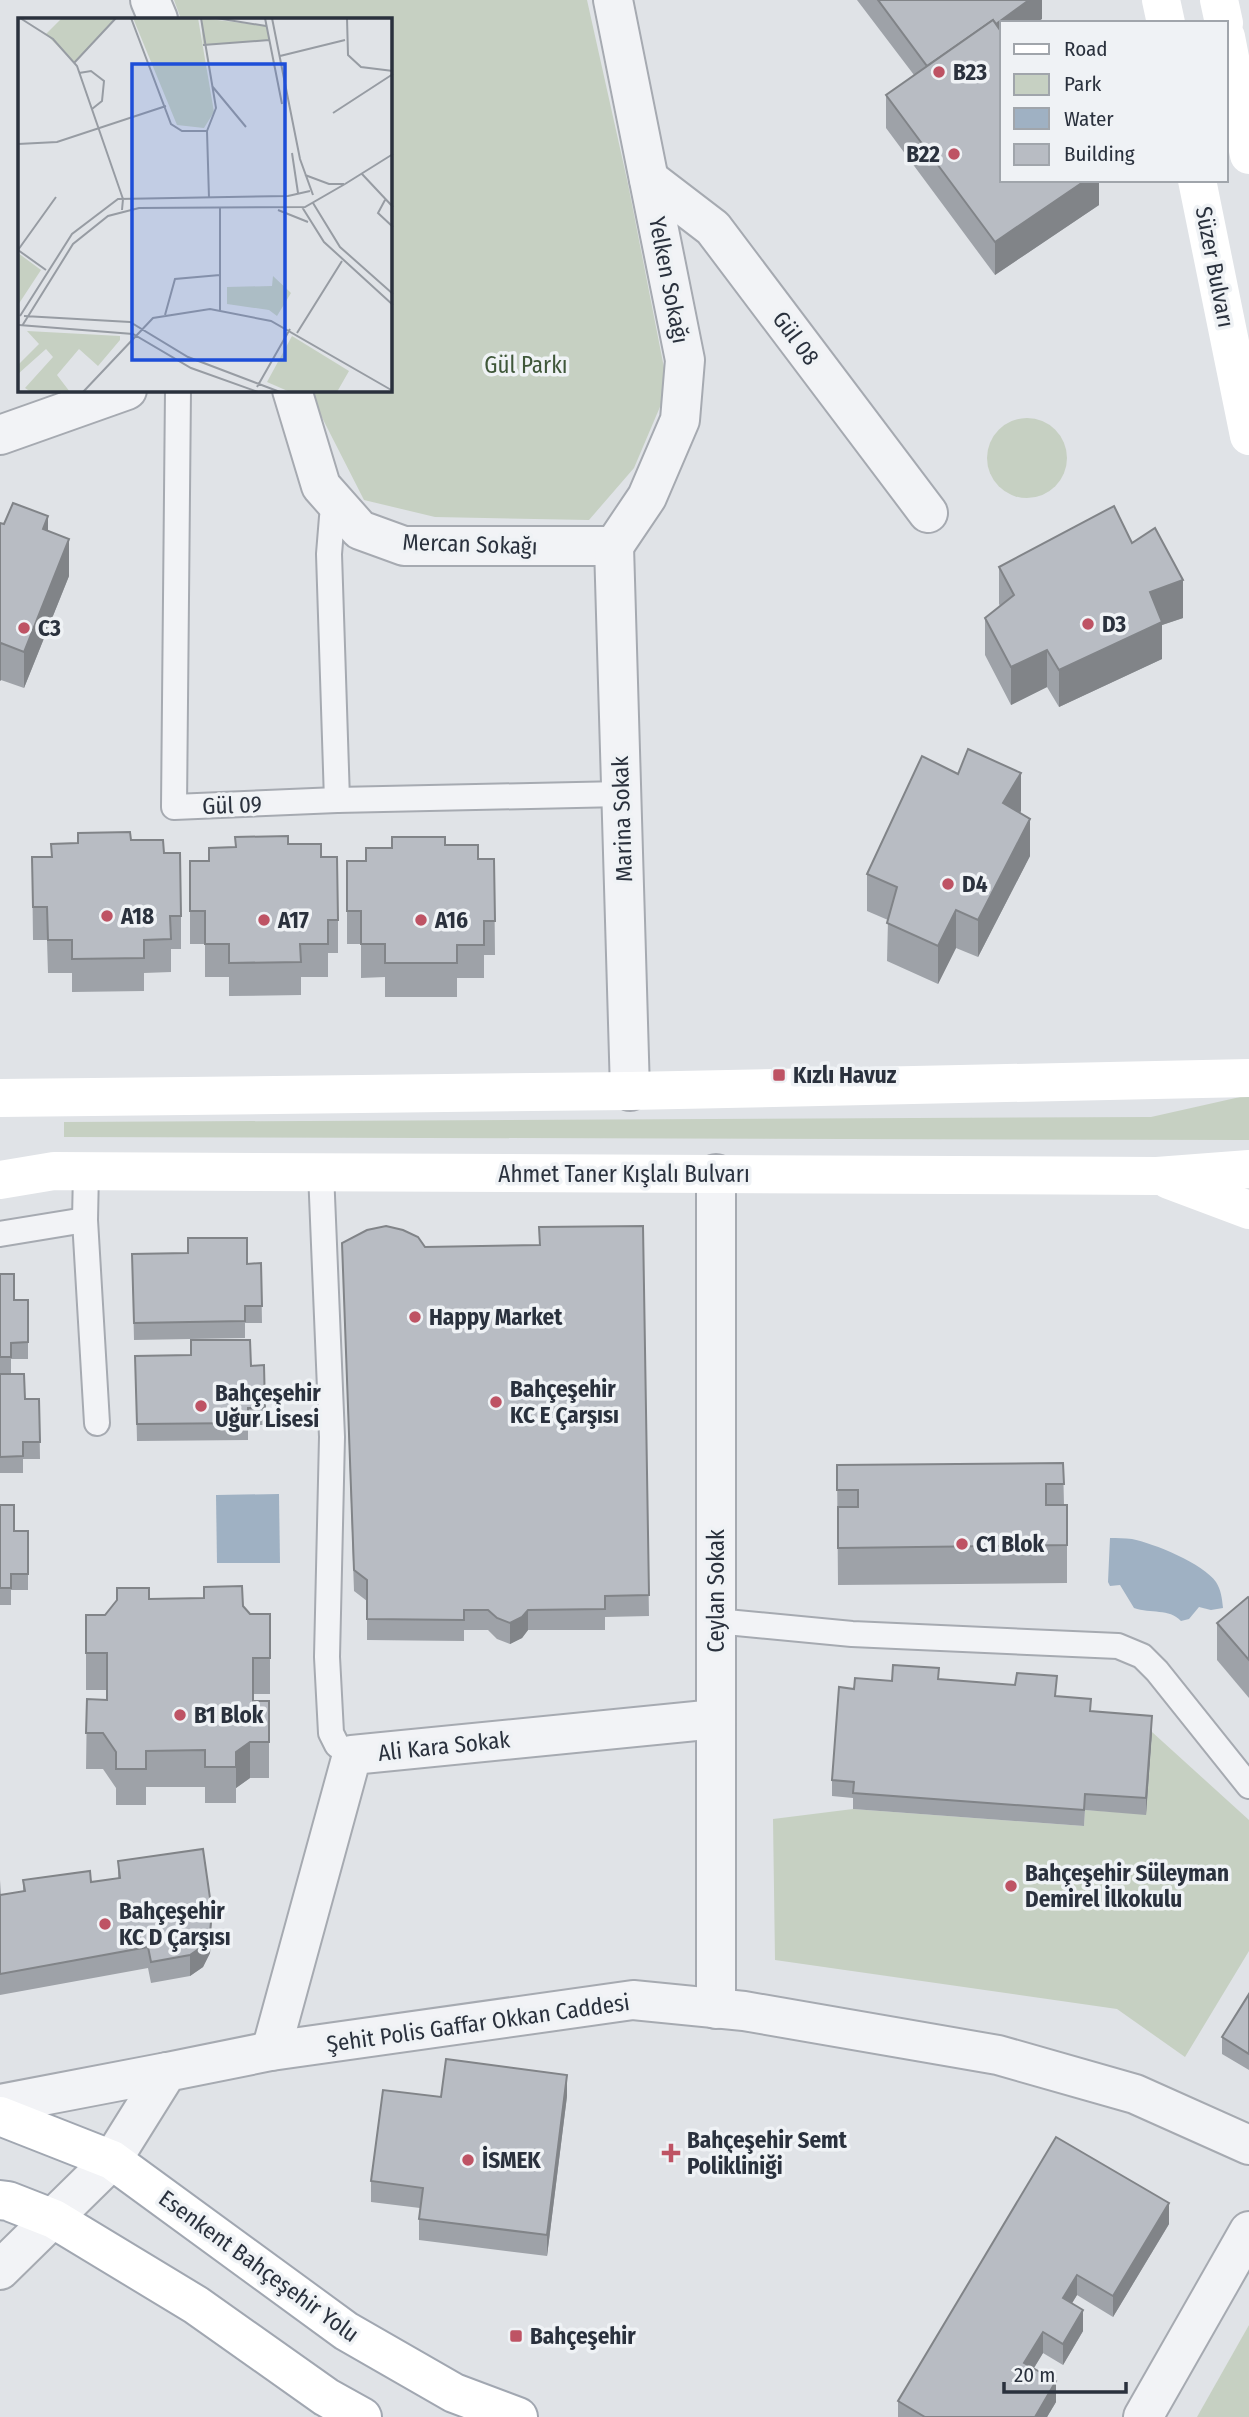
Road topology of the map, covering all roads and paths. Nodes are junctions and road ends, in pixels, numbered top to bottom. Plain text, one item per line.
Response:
1 (150, 0) edge
2 (613, 0) edge
3 (1161, 0) edge
4 (1219, 0) edge
5 (158, 18) edge
6 (1166, 21) edge
7 (1223, 21) edge
8 (1228, 47) edge
9 (1249, 155) edge
10 (649, 179) junction
11 (1197, 182) edge
12 (121, 392) edge
13 (178, 392) edge
14 (293, 392) edge
15 (0, 435) edge
16 (1249, 436) edge
17 (337, 504) junction
18 (928, 513) dead end
19 (614, 546) junction
20 (622, 794) junction
21 (337, 800) junction
22 (1249, 1052) edge
23 (1231, 1078) edge
24 (631, 1091) junction
25 (0, 1098) edge
26 (1249, 1169) edge
27 (86, 1171) junction
28 (321, 1172) junction
29 (716, 1174) junction
30 (1157, 1176) junction
31 (0, 1180) edge
32 (1249, 1210) edge
33 (85, 1220) junction
34 (0, 1234) edge
35 (97, 1423) dead end
36 (716, 1621) junction
37 (716, 1719) junction
38 (352, 1755) junction
39 (1249, 1786) edge
40 (716, 2009) junction
41 (271, 2051) junction
42 (167, 2072) junction
43 (0, 2104) edge
44 (0, 2116) edge
45 (1249, 2145) edge
46 (112, 2160) junction
47 (0, 2200) edge
48 (54, 2219) junction
49 (1249, 2231) edge
50 (0, 2270) edge
51 (362, 2417) edge
52 (518, 2417) edge
53 (1143, 2417) edge

1 - 5 street
2 - 10 street, Yelken Sokağı
3 - 6 main road
4 - 7 main road
8 - 9 main road
10 - 18 street, Gül 08
10 - 19 street, Yelken Sokağı
11 - 16 main road, Süzer Bulvarı
12 - 15 street
13 - 21 lane, Gül 09
14 - 17 street, Mercan Sokağı
17 - 19 street, Mercan Sokağı
17 - 21 lane
19 - 20 street, Marina Sokak
20 - 21 lane, Gül 09
20 - 24 street, Marina Sokak
22 - 23 main road
23 - 24 main road
24 - 25 main road
26 - 30 main road, Ahmet Taner Kışlalı Bulvarı
27 - 28 main road, Ahmet Taner Kışlalı Bulvarı
27 - 31 main road, Ahmet Taner Kışlalı Bulvarı
27 - 33 lane
28 - 29 main road, Ahmet Taner Kışlalı Bulvarı
28 - 38 lane
29 - 30 main road, Ahmet Taner Kışlalı Bulvarı
29 - 36 street, Ceylan Sokak
30 - 32 main road
33 - 34 lane
33 - 35 lane
36 - 37 street, Ceylan Sokak
36 - 39 lane
37 - 38 street, Ali Kara Sokak
37 - 40 street, Ceylan Sokak
38 - 41 street, Ali Kara Sokak
40 - 41 street, Şehit Polis Gaffar Okkan Caddesi
40 - 45 street, Şehit Polis Gaffar Okkan Caddesi
41 - 42 street, Şehit Polis Gaffar Okkan Caddesi
42 - 43 street, Şehit Polis Gaffar Okkan Caddesi
42 - 46 street
44 - 46 main road, Esenkent Bahçeşehir Yolu
46 - 48 street
46 - 52 main road, Esenkent Bahçeşehir Yolu
47 - 48 main road
48 - 50 street
48 - 51 main road
49 - 53 street

